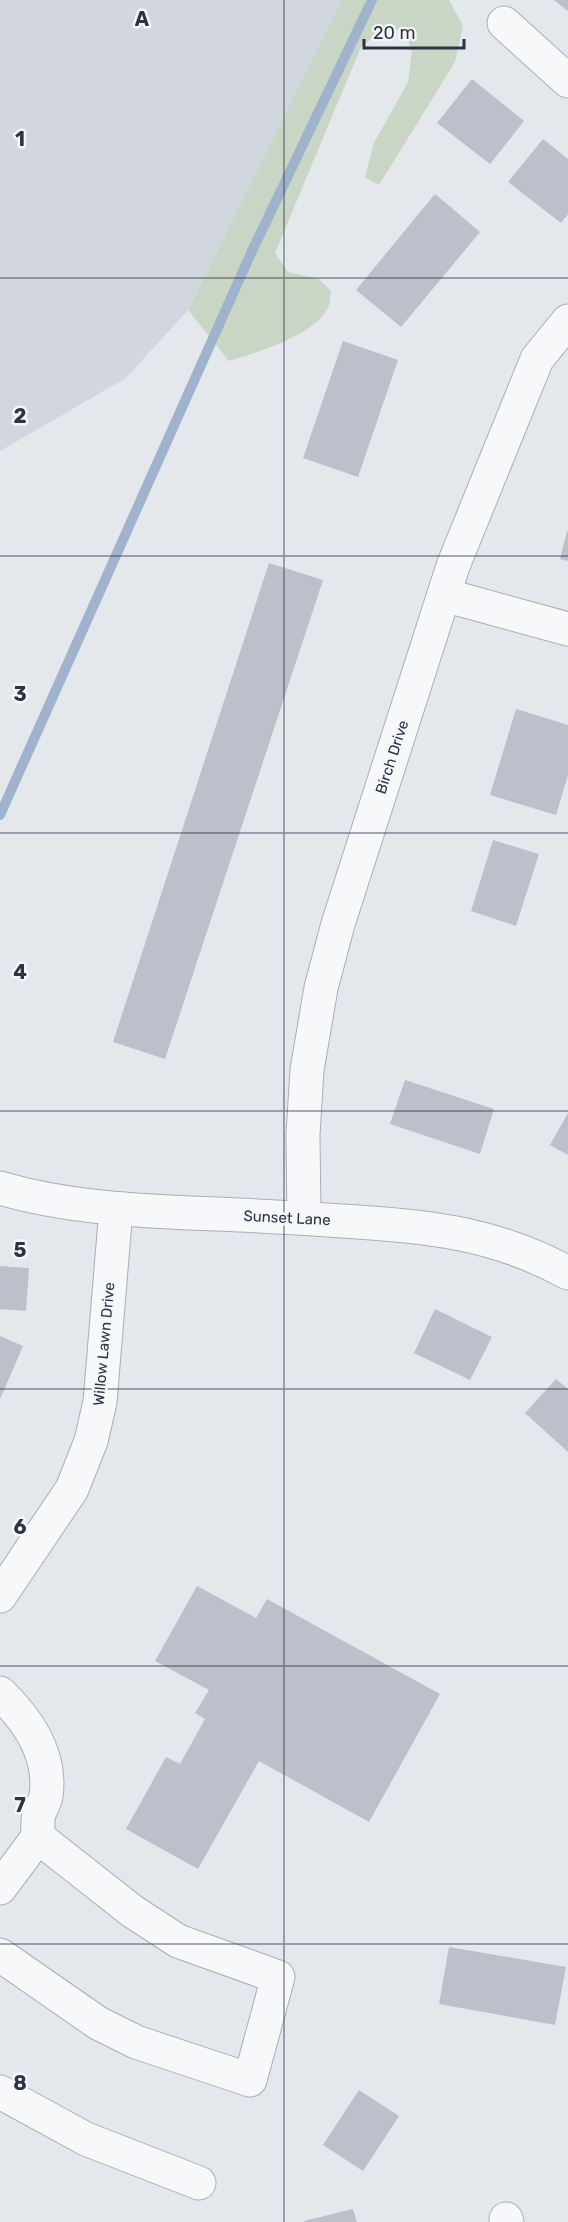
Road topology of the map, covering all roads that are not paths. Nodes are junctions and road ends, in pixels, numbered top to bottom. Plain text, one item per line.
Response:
1 (504, 23) dead end
2 (568, 81) edge
3 (568, 321) edge
4 (444, 596) junction
5 (568, 629) edge
6 (0, 1188) edge
7 (116, 1209) junction
8 (304, 1218) junction
9 (568, 1273) edge
10 (0, 1596) edge
11 (0, 1693) edge
12 (38, 1837) junction
13 (0, 1888) edge
14 (0, 1955) edge
15 (0, 2092) edge
16 (199, 2184) dead end

1 - 2 street
3 - 4 street, Birch Drive
4 - 5 street
4 - 8 street, Birch Drive
6 - 7 street, Sunset Lane
7 - 8 street, Sunset Lane
7 - 10 street, Willow Lawn Drive
8 - 9 street, Sunset Lane
11 - 12 street
12 - 13 street
12 - 14 street
15 - 16 street

